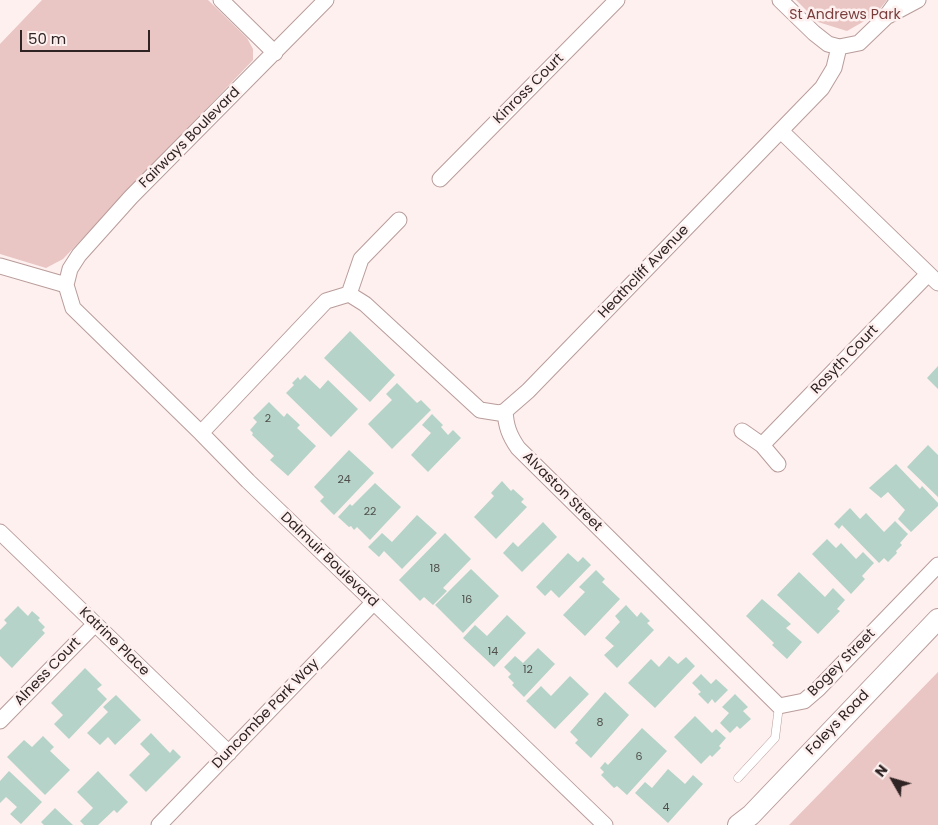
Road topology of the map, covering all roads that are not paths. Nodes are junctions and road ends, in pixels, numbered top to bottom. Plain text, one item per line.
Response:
1 (221, 0) edge
2 (326, 0) edge
3 (617, 0) edge
4 (780, 0) edge
5 (898, 0) edge
6 (918, 0) edge
7 (885, 18) junction
8 (839, 47) junction
9 (275, 53) junction
10 (781, 131) junction
11 (440, 179) dead end
12 (399, 220) dead end
13 (0, 266) edge
14 (933, 279) edge
15 (66, 285) junction
16 (349, 294) junction
17 (505, 411) junction
18 (742, 431) dead end
19 (201, 433) junction
20 (762, 445) junction
21 (778, 464) dead end
22 (0, 532) edge
23 (938, 565) edge
24 (373, 603) junction
25 (938, 619) edge
26 (95, 624) junction
27 (779, 706) junction
28 (0, 721) edge
29 (229, 753) junction
30 (738, 778) dead end
31 (159, 825) edge
32 (605, 825) edge
33 (738, 825) edge

1 - 9 street
2 - 9 street, Fairways Boulevard
3 - 11 street, Kinross Court
4 - 8 street
5 - 7 street
6 - 7 street
7 - 8 street
8 - 10 street, Heathcliff Avenue
9 - 15 street, Fairways Boulevard
10 - 14 street
10 - 17 street, Heathcliff Avenue
12 - 16 street
13 - 15 street
14 - 20 street, Rosyth Court
15 - 19 street, Dalmuir Boulevard
16 - 17 street
16 - 19 street
17 - 27 street, Alvaston Street
18 - 20 street
19 - 24 street, Dalmuir Boulevard
20 - 21 street
22 - 26 street, Katrine Place
23 - 27 street, Bogey Street
24 - 29 street, Duncombe Park Way
24 - 32 street, Dalmuir Boulevard
25 - 33 street, Foleys Road
26 - 28 street, Alness Court
26 - 29 street, Katrine Place
27 - 30 lane
29 - 31 street, Duncombe Park Way

